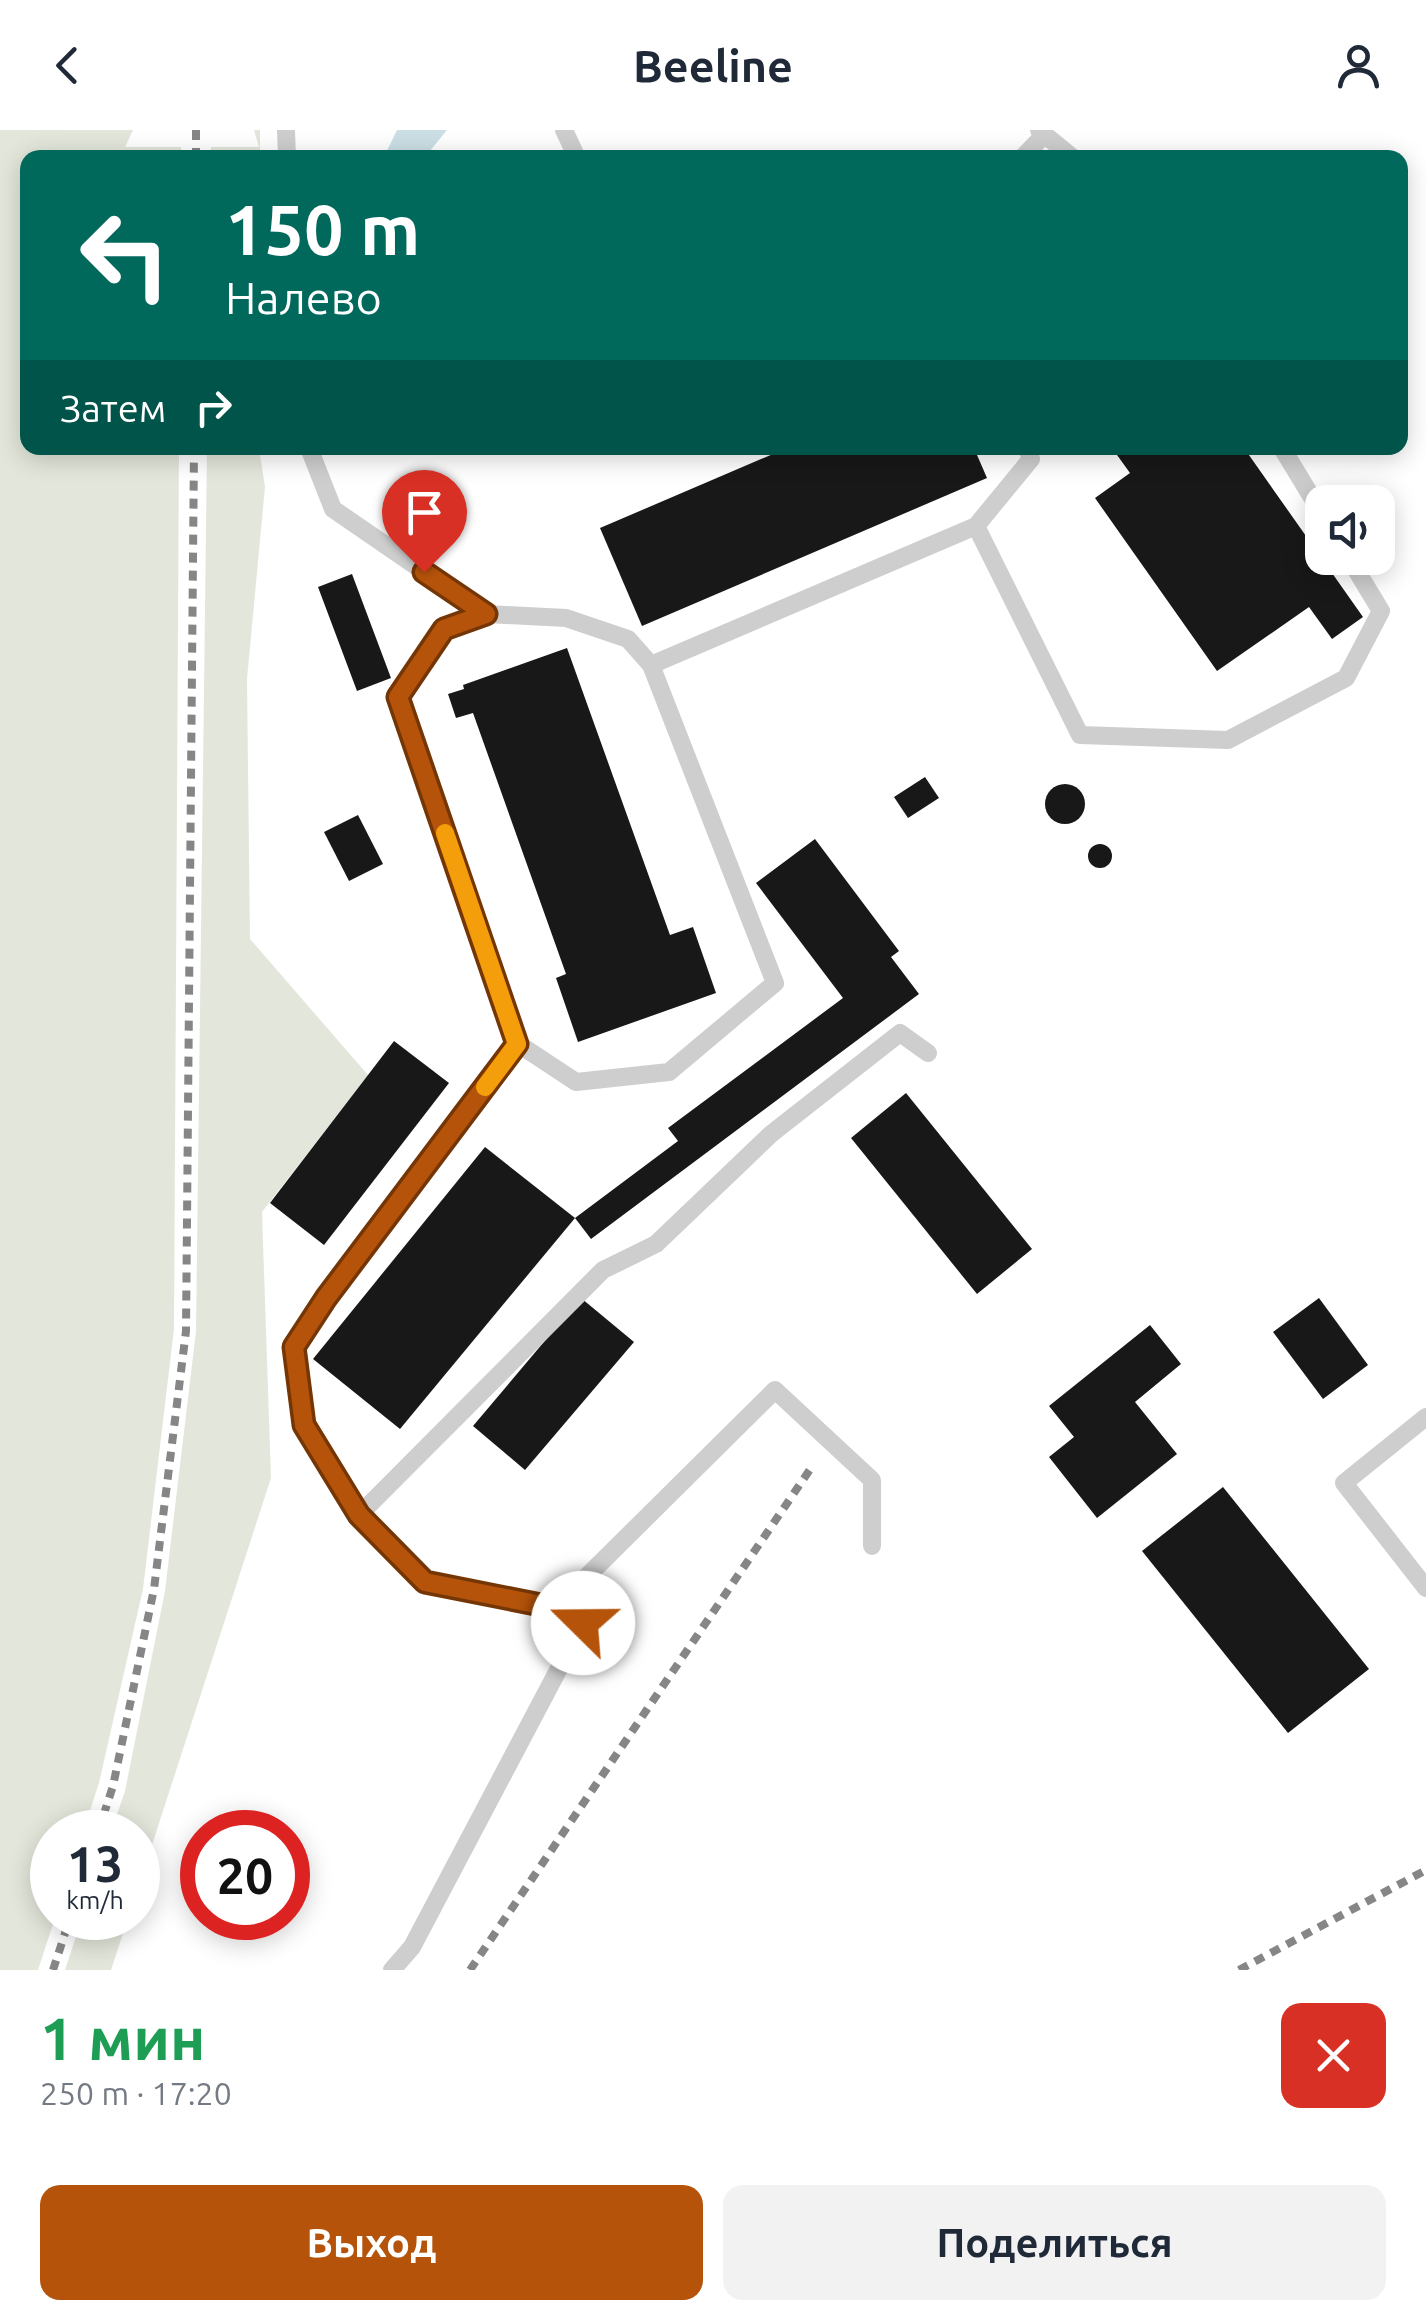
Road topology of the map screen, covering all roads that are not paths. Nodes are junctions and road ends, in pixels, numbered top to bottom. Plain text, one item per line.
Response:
1 (1041, 133) edge
2 (1063, 150) edge
3 (312, 455) edge
4 (1029, 455) edge
5 (1286, 455) edge
6 (1305, 486) edge
7 (976, 526) junction
8 (1360, 575) edge
9 (486, 614) junction
10 (652, 666) junction
11 (517, 1044) junction
12 (928, 1052) dead end
13 (1426, 1417) edge
14 (359, 1515) junction
15 (872, 1546) dead end
16 (1426, 1588) edge
17 (556, 1608) junction
18 (392, 1970) edge

1 - 2 lane
3 - 9 lane
4 - 7 lane
5 - 6 lane
7 - 8 lane
7 - 10 lane
9 - 10 lane
9 - 11 lane
10 - 11 lane
11 - 14 lane
12 - 14 lane
13 - 16 lane
14 - 17 lane
15 - 17 lane
17 - 18 lane

